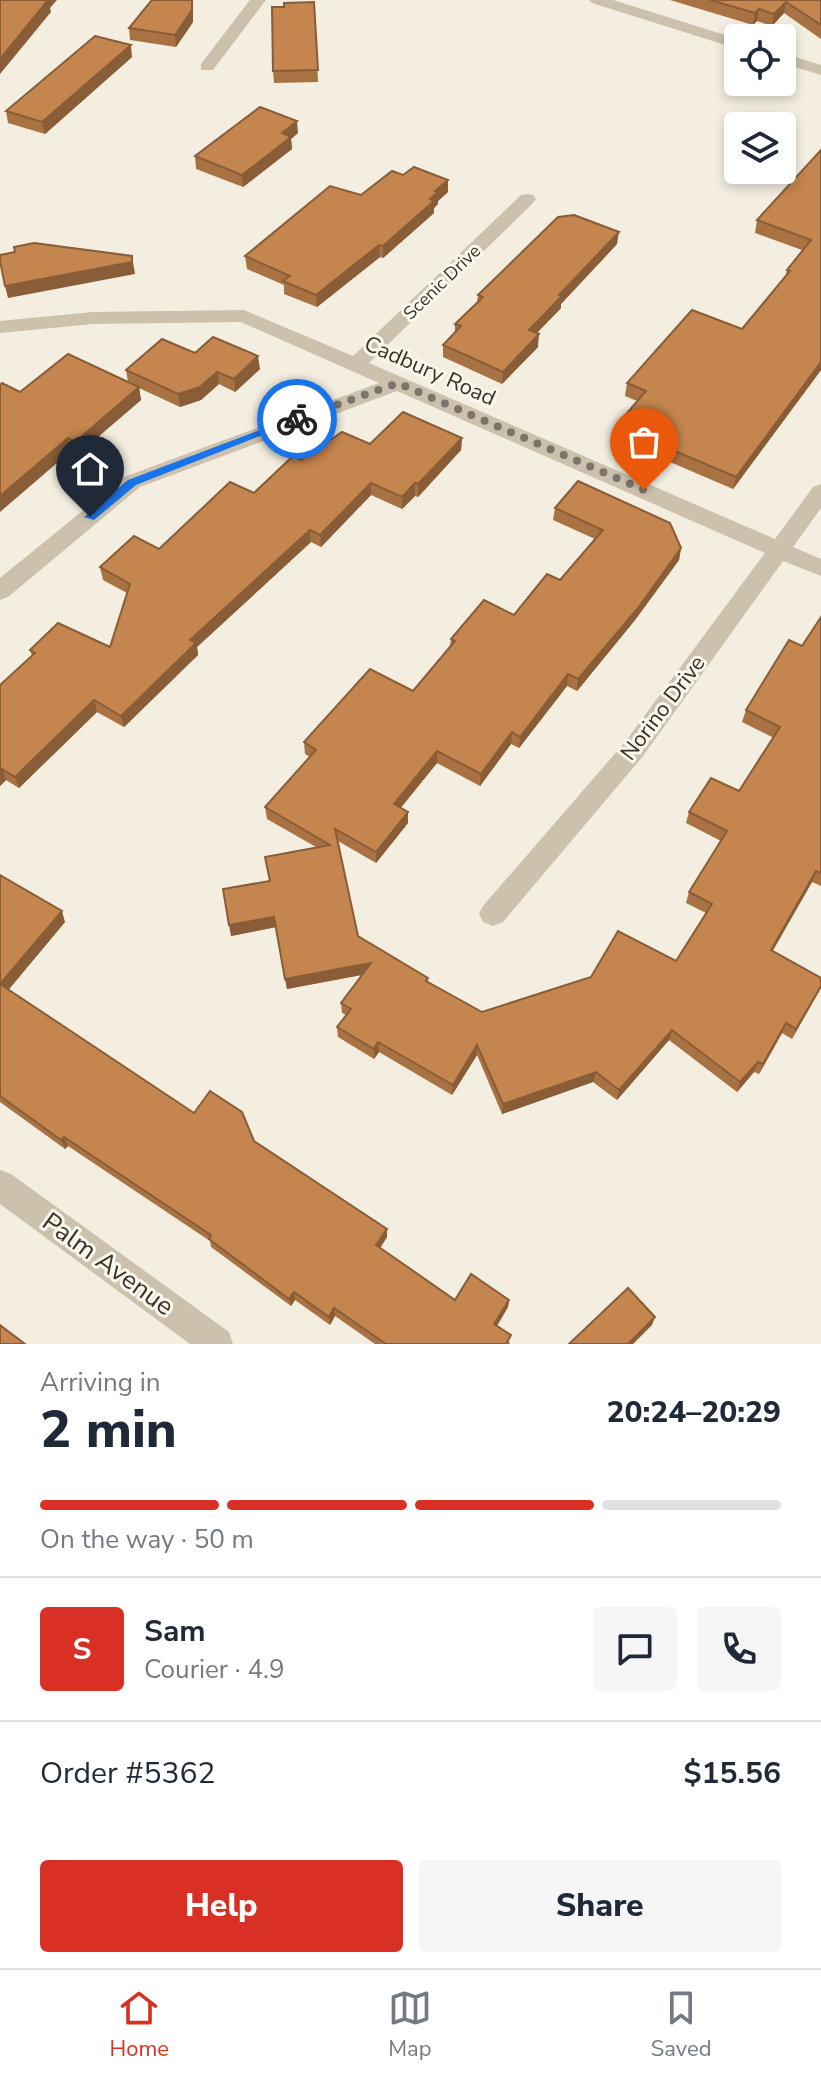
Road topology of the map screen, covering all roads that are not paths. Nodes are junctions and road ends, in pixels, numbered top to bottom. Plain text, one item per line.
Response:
1 (258, 0) edge
2 (597, 0) edge
3 (724, 40) edge
4 (796, 62) edge
5 (207, 67) dead end
6 (821, 70) edge
7 (527, 199) dead end
8 (0, 327) edge
9 (356, 364) junction
10 (398, 383) junction
11 (821, 492) edge
12 (780, 550) junction
13 (821, 568) edge
14 (0, 591) edge
15 (493, 914) dead end
16 (0, 1185) edge
17 (217, 1344) edge

1 - 5 street
2 - 3 street
4 - 6 street
7 - 9 street, Scenic Drive
8 - 9 street, Cadbury Road
9 - 10 street, Cadbury Road
10 - 12 street, Cadbury Road
10 - 14 street
11 - 12 street, Norino Drive
12 - 13 street, Cadbury Road
12 - 15 street, Norino Drive
16 - 17 street, Palm Avenue

